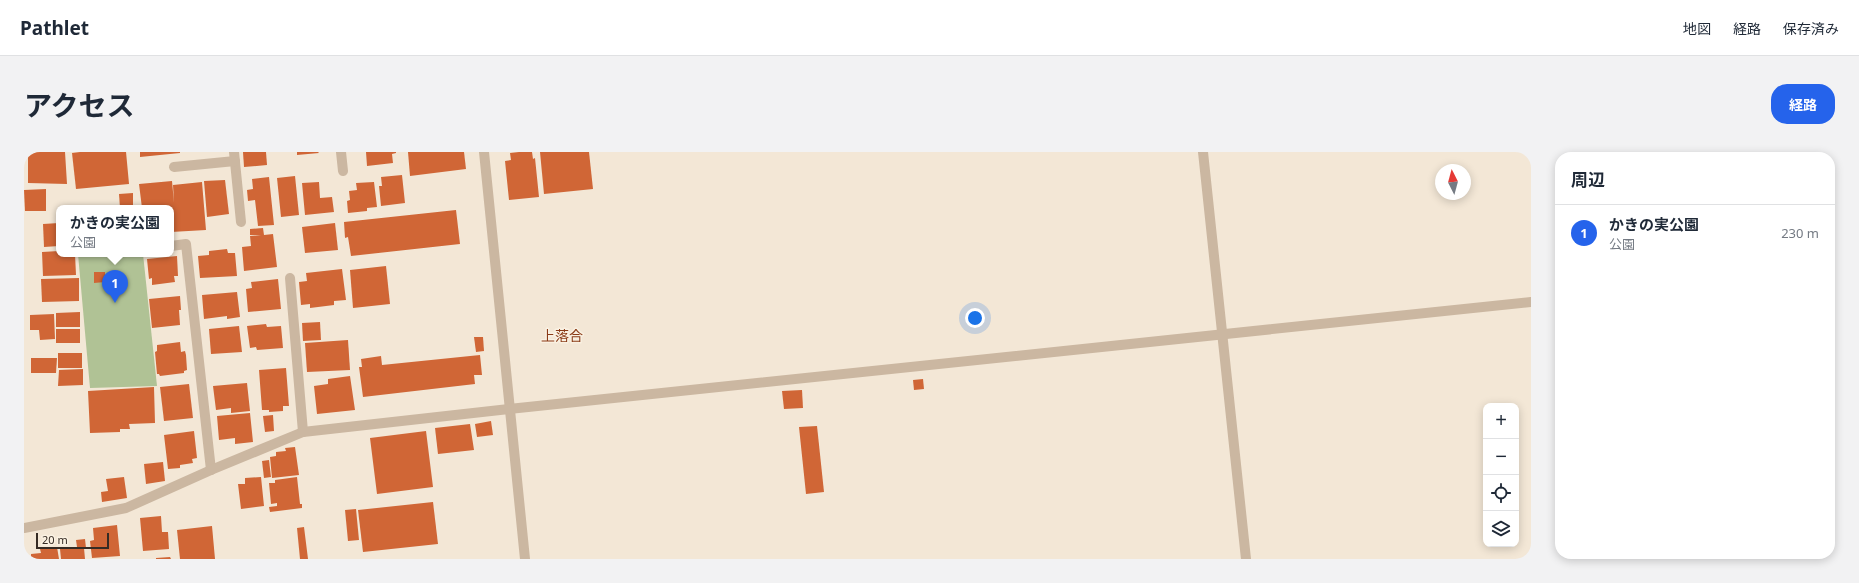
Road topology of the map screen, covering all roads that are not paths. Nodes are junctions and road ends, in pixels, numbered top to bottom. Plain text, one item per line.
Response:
1 (341, 152) edge
2 (484, 152) edge
3 (1203, 152) edge
4 (234, 156) edge
5 (174, 167) dead end
6 (343, 171) dead end
7 (241, 222) dead end
8 (174, 246) edge
9 (290, 278) dead end
10 (1531, 302) edge
11 (1223, 334) junction
12 (509, 408) junction
13 (303, 432) junction
14 (211, 470) junction
15 (24, 528) edge
16 (525, 559) edge
17 (1246, 559) edge

1 - 6 street
2 - 12 street
3 - 11 street
4 - 5 street
4 - 7 street
8 - 14 street
9 - 13 street
10 - 11 street
11 - 12 street
11 - 17 street
12 - 13 street
12 - 16 street
13 - 14 street
14 - 15 street

